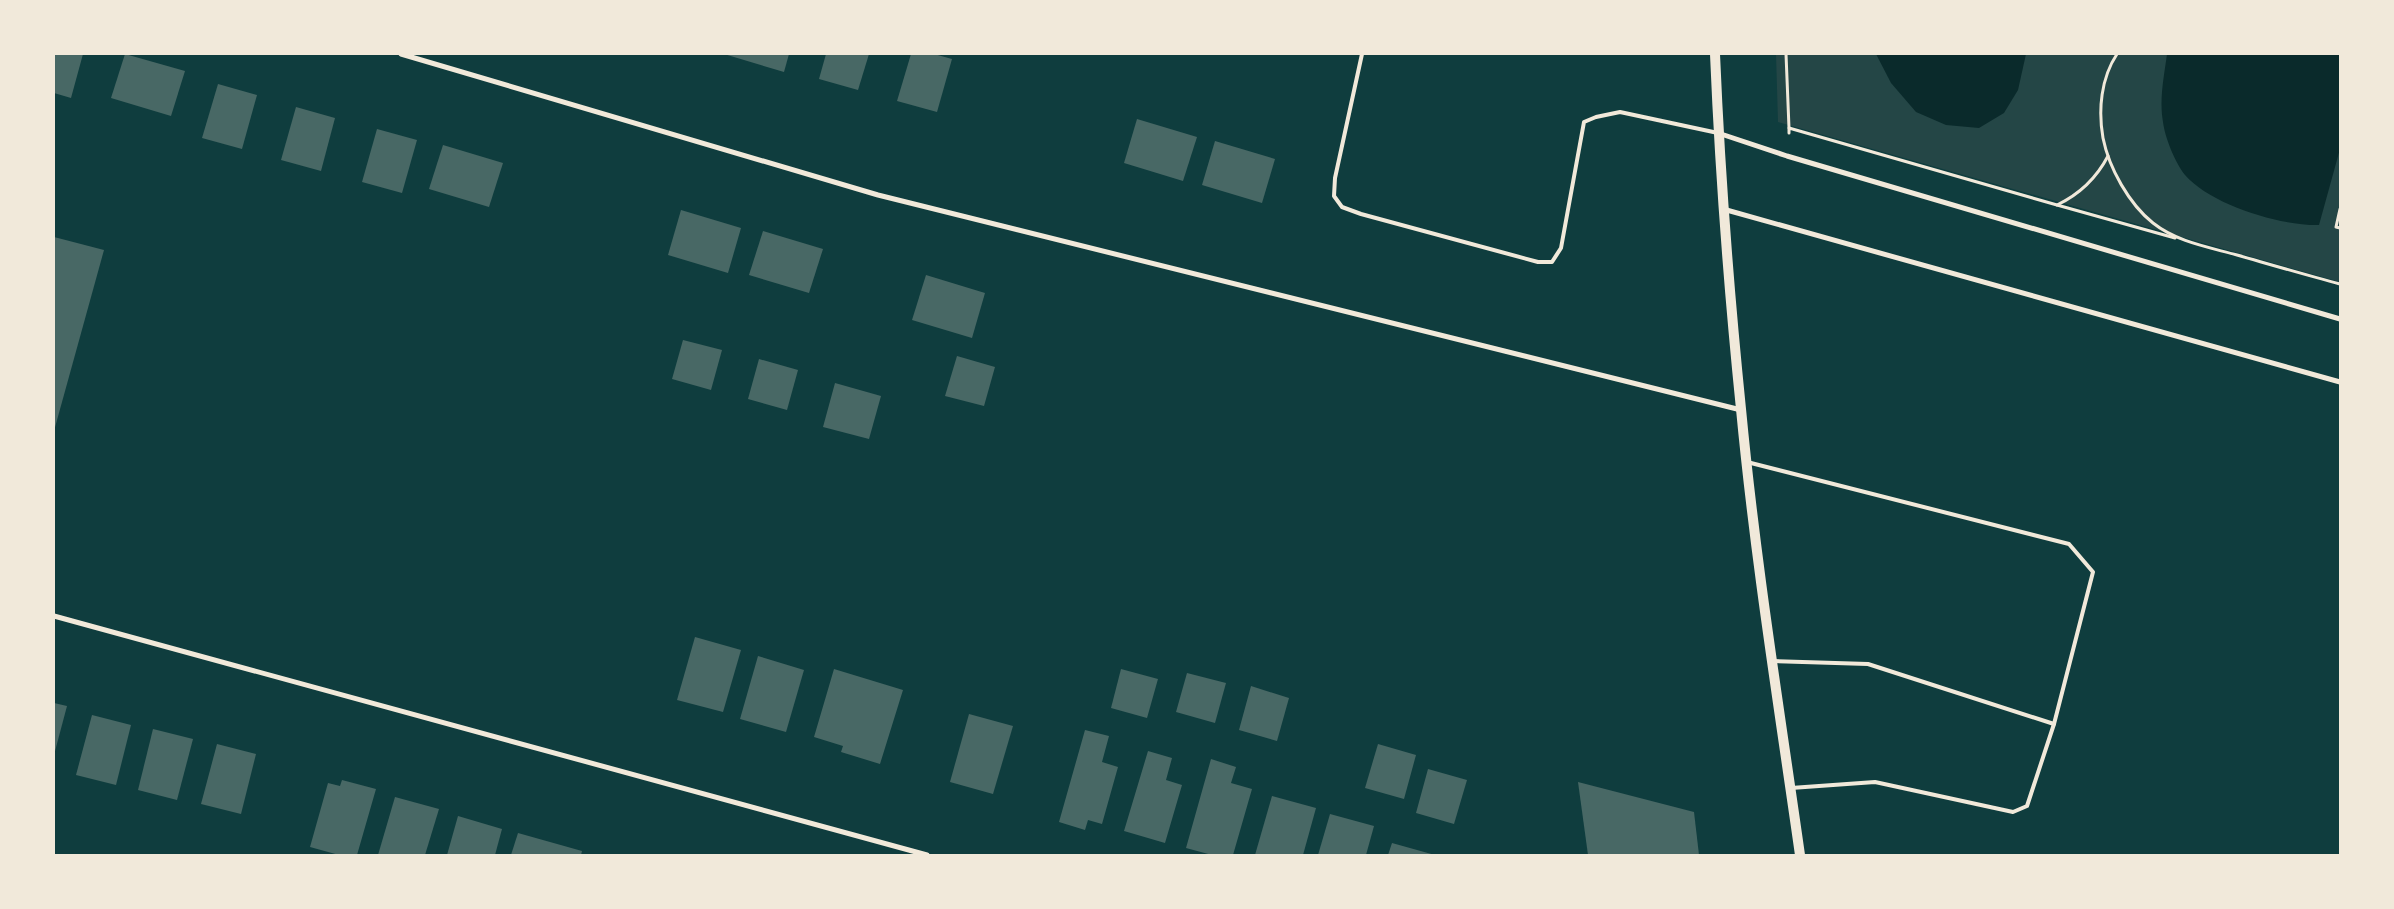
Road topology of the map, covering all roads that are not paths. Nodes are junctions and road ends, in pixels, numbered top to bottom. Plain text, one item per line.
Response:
1 (401, 54) edge
2 (1362, 54) edge
3 (1715, 54) edge
4 (1718, 134) junction
5 (1722, 209) junction
6 (2340, 319) edge
7 (2340, 382) edge
8 (1741, 410) junction
9 (1746, 462) junction
10 (54, 616) edge
11 (1773, 661) junction
12 (2054, 724) junction
13 (1790, 788) junction
14 (927, 855) edge
15 (1800, 855) edge

1 - 8 street
2 - 4 lane
3 - 4 main road
4 - 5 main road
4 - 6 street
5 - 7 street
5 - 8 main road
8 - 9 main road
9 - 11 main road
9 - 12 lane
10 - 14 street
11 - 12 lane
11 - 13 main road
12 - 13 lane
13 - 15 main road

